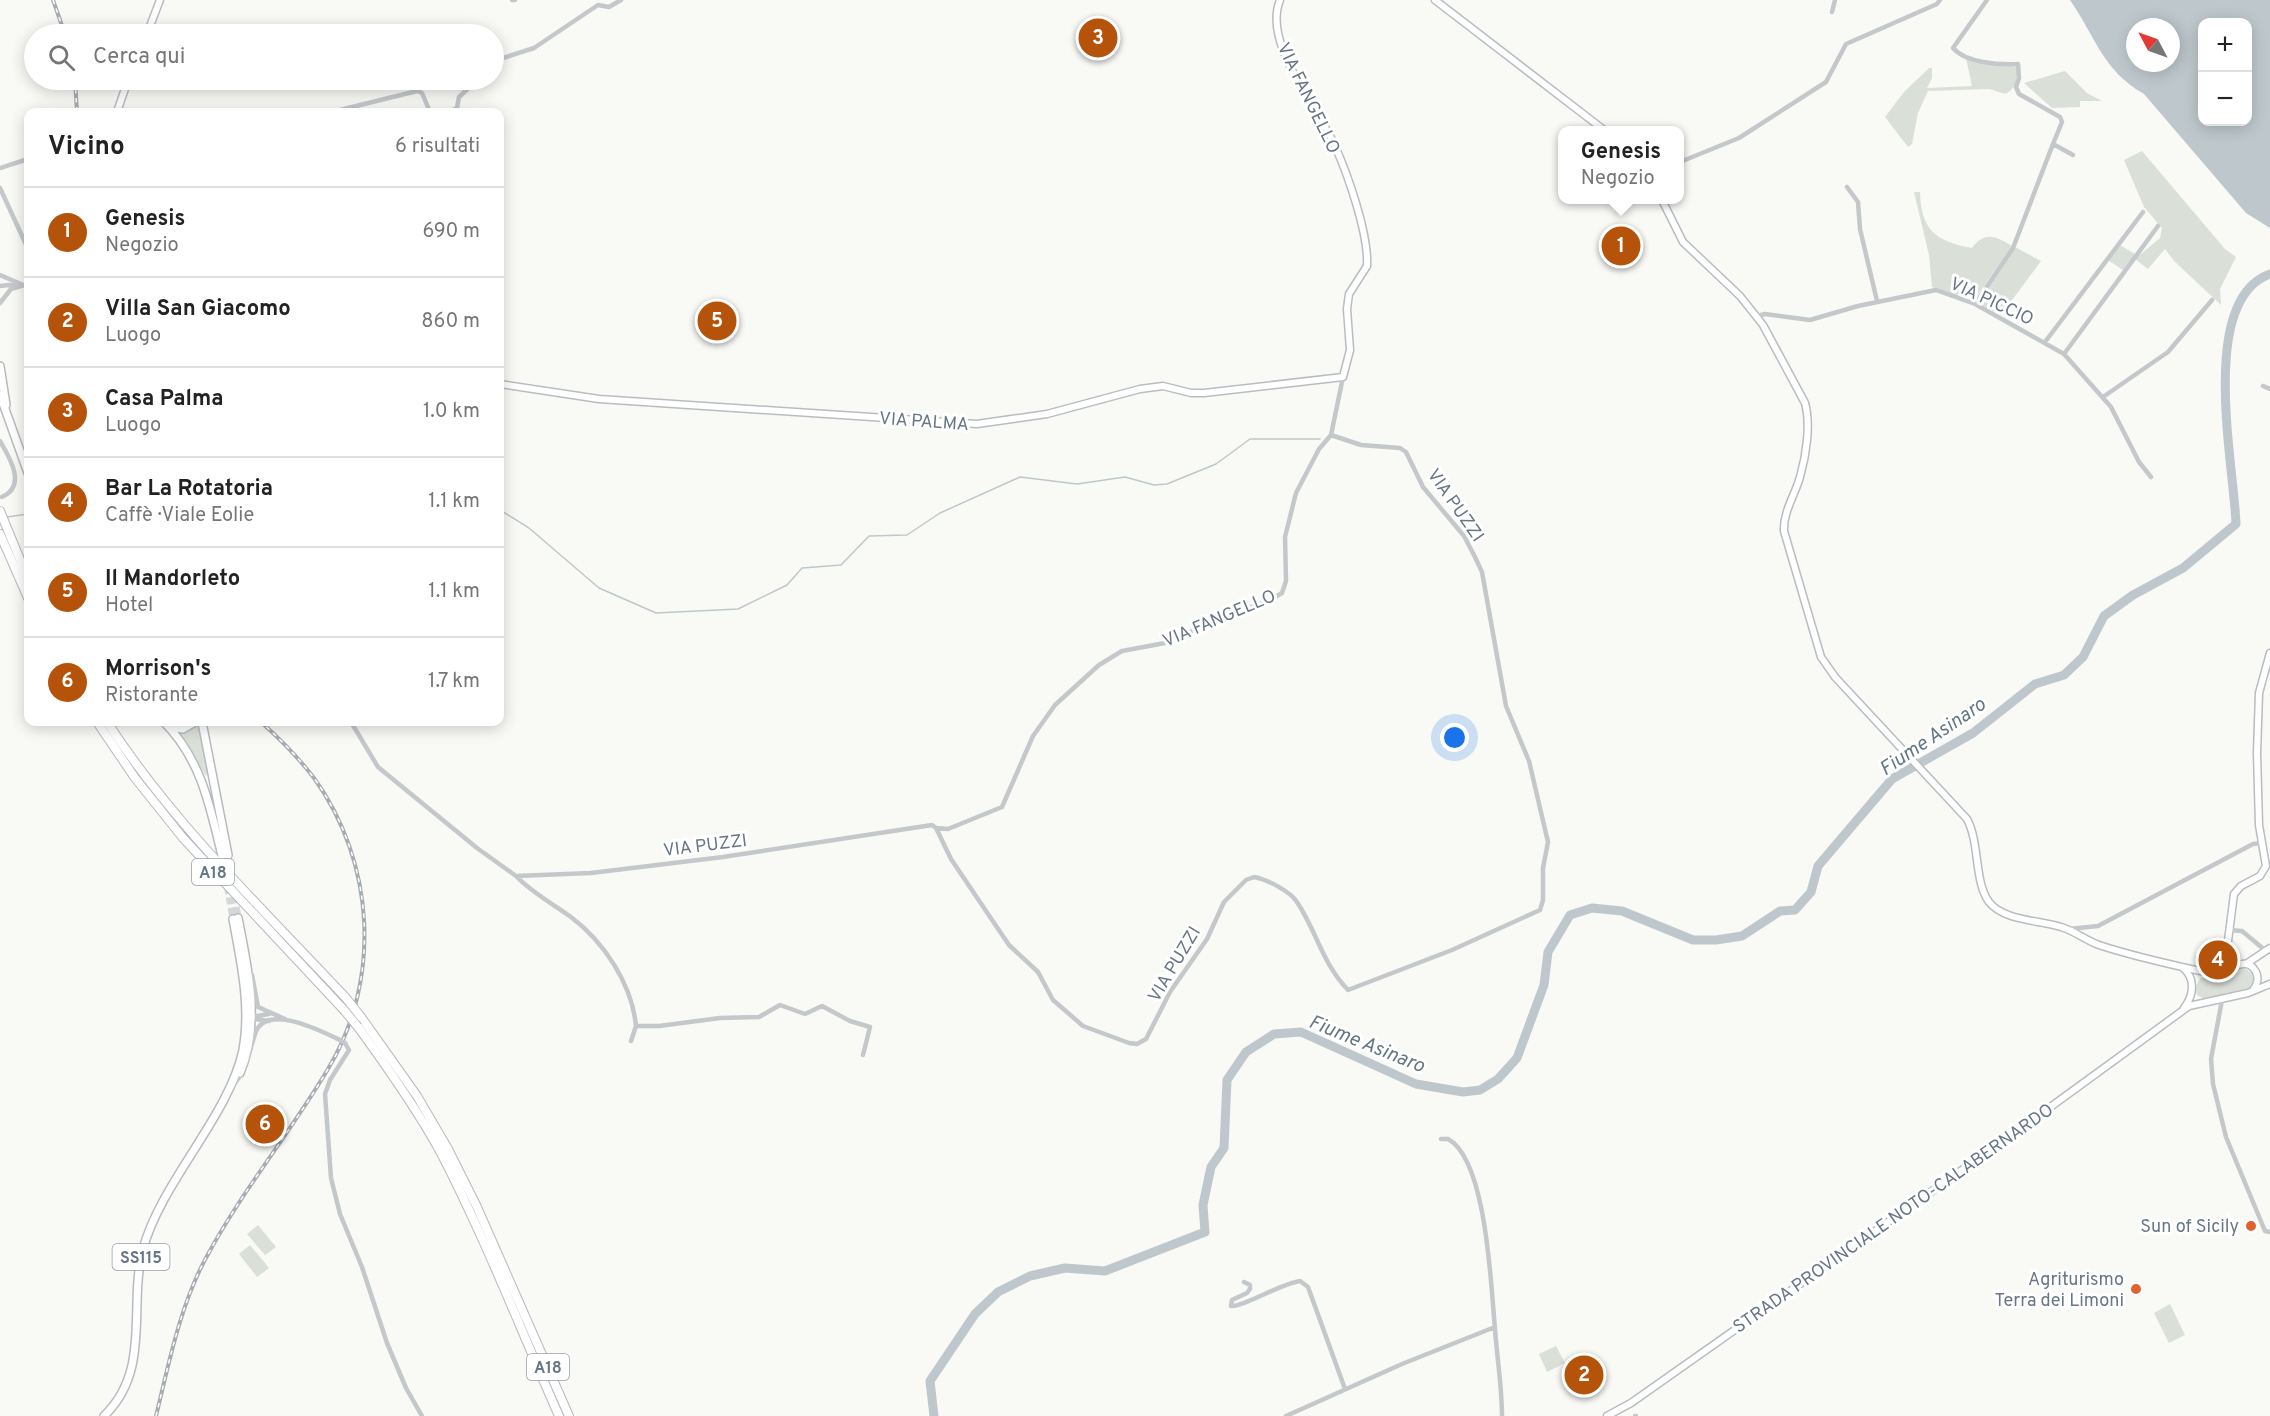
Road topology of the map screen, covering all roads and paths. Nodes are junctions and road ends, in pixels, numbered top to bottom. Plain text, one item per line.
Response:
1 (160, 0) edge
2 (621, 0) edge
3 (1280, 0) edge
4 (1435, 0) edge
5 (1835, 0) edge
6 (1940, 0) edge
7 (1987, 0) edge
8 (1832, 12) dead end
9 (151, 24) edge
10 (504, 58) edge
11 (125, 90) edge
12 (466, 90) edge
13 (118, 108) edge
14 (348, 108) edge
15 (428, 108) edge
16 (457, 108) edge
17 (1599, 126) edge
18 (2053, 144) junction
19 (2073, 155) dead end
20 (24, 160) edge
21 (1684, 160) edge
22 (0, 168) edge
23 (0, 188) edge
24 (1847, 188) dead end
25 (1664, 204) edge
26 (2143, 212) dead end
27 (2158, 226) dead end
28 (24, 240) edge
29 (0, 275) edge
30 (21, 285) edge
31 (0, 288) edge
32 (2212, 300) dead end
33 (1877, 302) junction
34 (0, 303) edge
35 (1975, 304) junction
36 (1757, 316) junction
37 (2045, 342) junction
38 (2064, 354) junction
39 (0, 366) edge
40 (1343, 377) junction
41 (504, 385) edge
42 (2263, 386) dead end
43 (2270, 389) edge
44 (0, 395) edge
45 (2103, 398) junction
46 (6, 411) junction
47 (1331, 435) junction
48 (0, 441) edge
49 (24, 462) edge
50 (2151, 477) dead end
51 (2, 497) dead end
52 (0, 511) edge
53 (3, 534) edge
54 (24, 572) edge
55 (24, 588) edge
56 (2270, 653) edge
57 (100, 726) edge
58 (110, 726) edge
59 (168, 726) edge
60 (173, 726) edge
61 (188, 726) edge
62 (203, 726) edge
63 (353, 726) edge
64 (936, 828) junction
65 (2262, 843) junction
66 (516, 876) junction
67 (2068, 929) junction
68 (2229, 930) junction
69 (2227, 945) junction
70 (2267, 951) edge
71 (245, 954) junction
72 (2238, 964) junction
73 (2246, 964) junction
74 (2180, 965) junction
75 (242, 968) junction
76 (2205, 972) junction
77 (2223, 974) junction
78 (2256, 974) junction
79 (2192, 982) junction
80 (2270, 984) edge
81 (2253, 990) junction
82 (2192, 994) junction
83 (2222, 1000) junction
84 (2205, 1003) junction
85 (2218, 1012) junction
86 (269, 1014) junction
87 (2178, 1015) junction
88 (252, 1017) junction
89 (288, 1020) junction
90 (269, 1021) junction
91 (636, 1026) junction
92 (631, 1041) dead end
93 (242, 1054) junction
94 (863, 1055) dead end
95 (231, 1089) junction
96 (218, 1107) junction
97 (1441, 1139) dead end
98 (2270, 1232) edge
99 (1244, 1282) dead end
100 (1495, 1327) junction
101 (1346, 1389) junction
102 (104, 1416) edge
103 (422, 1416) edge
104 (559, 1416) edge
105 (570, 1416) edge
106 (1286, 1416) edge
107 (1502, 1416) edge
108 (1607, 1416) edge

1 - 9 street
2 - 10 street
3 - 40 street, VIA FANGELLO
4 - 17 street
5 - 8 street
6 - 21 street
7 - 18 street
11 - 13 street
12 - 16 street
14 - 15 street
18 - 19 street
18 - 35 street
20 - 22 street
23 - 28 street
24 - 33 street
25 - 36 street
26 - 37 street
27 - 38 street
29 - 30 street
30 - 31 street
30 - 34 street
32 - 45 street
33 - 35 street, VIA PICCIO
33 - 36 street, VIA PICCIO
35 - 37 street, VIA PICCIO
36 - 67 street
37 - 38 street, VIA PICCIO
38 - 45 street, VIA PICCIO
39 - 46 main road
40 - 41 street, VIA PALMA
40 - 47 street, VIA FANGELLO
42 - 43 street
44 - 46 main road
45 - 50 street, VIA PICCIO
46 - 49 main road
47 - 64 street, VIA FANGELLO
47 - 64 street, VIA PUZZI
48 - 51 street
52 - 53 highway
53 - 54 highway
53 - 55 highway
56 - 65 street
57 - 104 highway, A18, bridge
58 - 105 highway, A18, bridge
59 - 62 main road
60 - 61 main road
63 - 66 street
64 - 66 street, VIA PUZZI
65 - 67 street
65 - 68 street
66 - 91 street
67 - 74 street
68 - 69 street
68 - 70 street
69 - 72 street
69 - 77 street
70 - 73 street
70 - 78 street
71 - 75 main road, SS115
71 - 86 street
71 - 88 main road, SS115
72 - 73 street
72 - 77 street
73 - 78 street
74 - 76 street
74 - 79 street
75 - 88 street
75 - 93 main road, SS115
76 - 77 street
76 - 79 street
78 - 80 street
78 - 81 street
79 - 82 street
80 - 81 street
81 - 83 street
82 - 84 street
82 - 87 street
83 - 84 street
83 - 85 street
84 - 85 street
84 - 87 street
85 - 98 street
86 - 88 street
86 - 89 street
87 - 108 street, STRADA PROVINCIALE NOTO-CALABERNARDO
88 - 90 street
88 - 93 street
88 - 95 main road, SS115
89 - 90 street
89 - 103 street, bridge
90 - 95 street
91 - 92 street
91 - 94 street
93 - 96 main road, SS115
95 - 96 main road, SS115
96 - 102 main road, SS115
97 - 100 street
99 - 101 street
100 - 101 street
100 - 107 street
101 - 106 street

